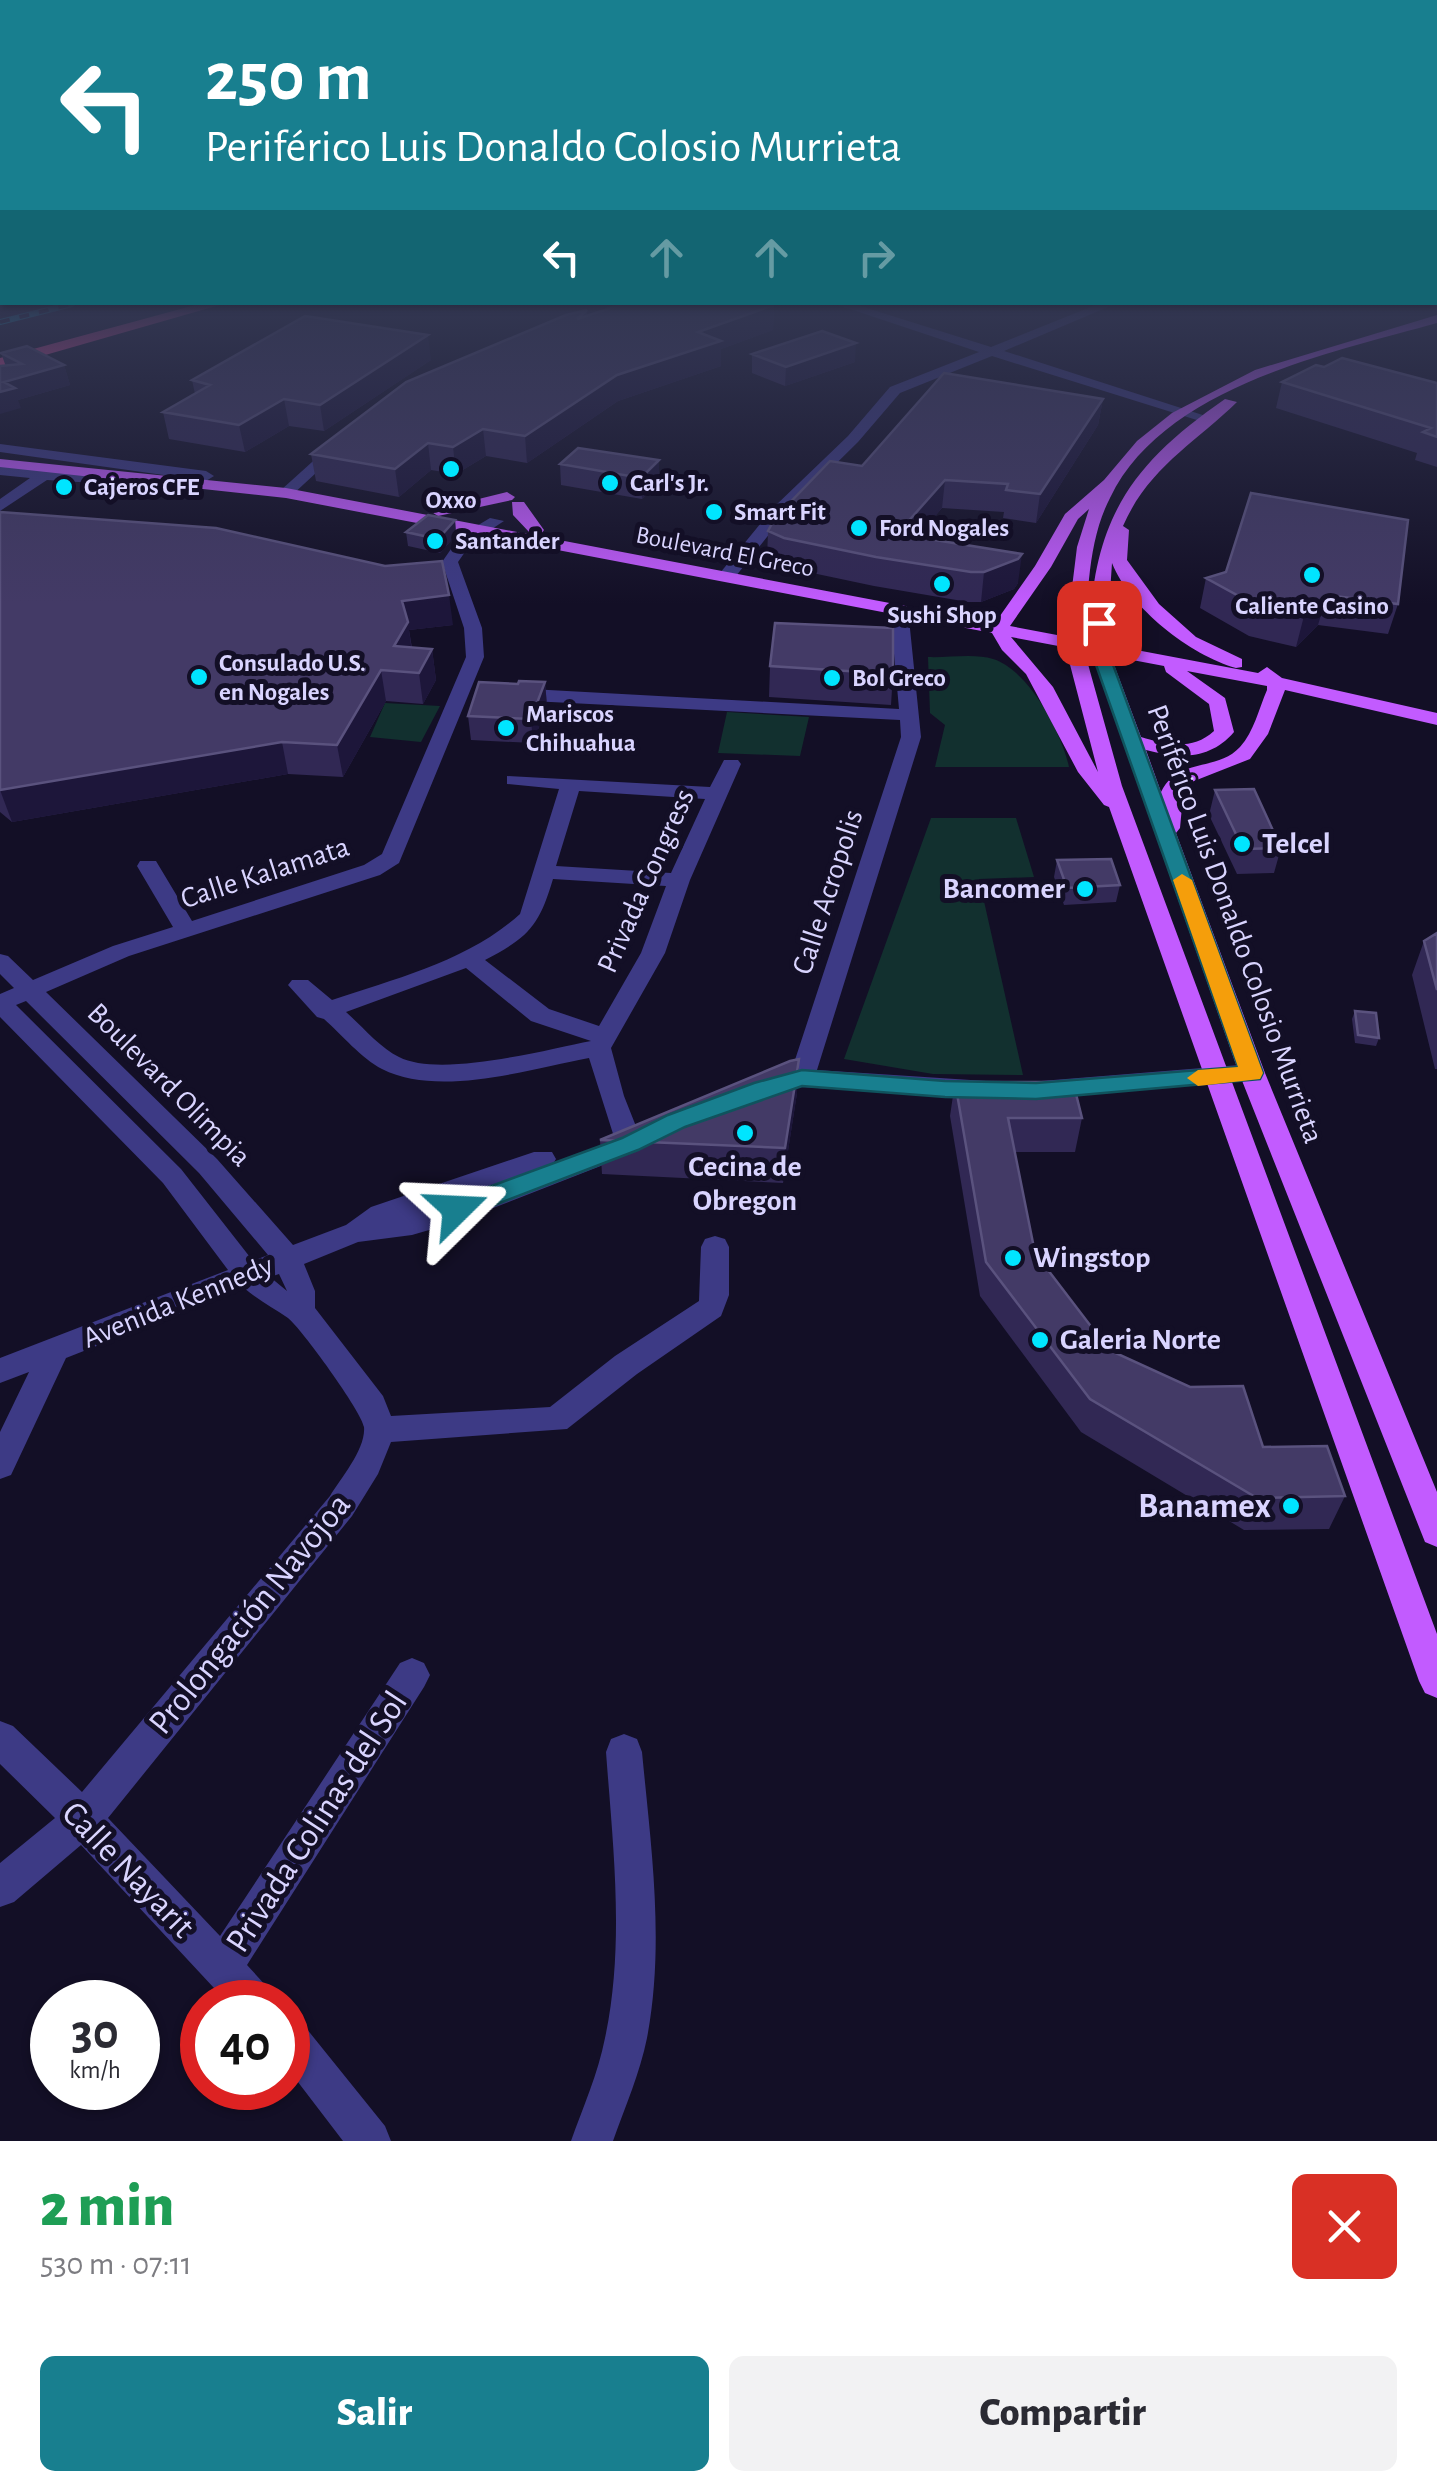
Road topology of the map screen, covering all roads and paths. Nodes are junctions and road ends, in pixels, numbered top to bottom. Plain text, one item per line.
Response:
1 (883, 404) edge
2 (1158, 404) edge
3 (1198, 404) edge
4 (1231, 404) edge
5 (1184, 412) junction
6 (1205, 418) junction
7 (347, 438) edge
8 (0, 448) edge
9 (0, 463) edge
10 (34, 475) junction
11 (208, 480) junction
12 (1111, 482) junction
13 (291, 489) junction
14 (0, 496) edge
15 (0, 506) edge
16 (438, 512) junction
17 (1122, 517) junction
18 (480, 528) junction
19 (536, 530) junction
20 (731, 572) junction
21 (899, 609) junction
22 (1002, 622) junction
23 (1090, 659) junction
24 (1160, 660) junction
25 (1236, 663) junction
26 (1269, 675) junction
27 (462, 692) junction
28 (1437, 705) edge
29 (1437, 718) edge
30 (911, 719) junction
31 (1131, 740) junction
32 (731, 764) dead end
33 (514, 780) dead end
34 (571, 784) junction
35 (716, 794) junction
36 (1120, 809) junction
37 (1169, 844) junction
38 (148, 866) dead end
39 (545, 872) junction
40 (679, 880) junction
41 (186, 929) junction
42 (468, 958) junction
43 (0, 962) edge
44 (300, 985) dead end
45 (30, 989) junction
46 (0, 1003) edge
47 (326, 1011) junction
48 (601, 1042) junction
49 (1252, 1073) junction
50 (1219, 1076) junction
51 (802, 1078) junction
52 (747, 1095) edge
53 (660, 1127) edge
54 (628, 1138) junction
55 (714, 1247) dead end
56 (287, 1258) junction
57 (248, 1275) junction
58 (300, 1311) junction
59 (54, 1352) junction
60 (0, 1372) edge
61 (380, 1430) junction
62 (0, 1465) edge
63 (1437, 1532) edge
64 (1429, 1640) edge
65 (412, 1675) dead end
66 (1437, 1682) edge
67 (0, 1739) edge
68 (624, 1752) dead end
69 (83, 1820) junction
70 (0, 1888) edge
71 (222, 1968) junction
72 (233, 1980) edge
73 (310, 2066) edge
74 (370, 2141) edge
75 (592, 2141) edge

1 - 20 street
2 - 5 street
3 - 5 main road, Periférico Luis Donaldo Colosio Murrieta
4 - 6 main road, Periférico Luis Donaldo Colosio Murrieta
5 - 6 street
5 - 12 main road, Periférico Luis Donaldo Colosio Murrieta
6 - 17 main road, Periférico Luis Donaldo Colosio Murrieta
7 - 13 street
8 - 11 street
9 - 10 street
9 - 11 main road, Boulevard El Greco
10 - 11 street
10 - 14 street
10 - 15 street
11 - 13 main road, Boulevard El Greco
12 - 22 main road
12 - 23 main road, Periférico Luis Donaldo Colosio Murrieta, bridge
13 - 16 main road, Boulevard El Greco
13 - 18 main road, Boulevard El Greco
16 - 18 main road, Boulevard El Greco
16 - 19 main road
17 - 23 main road, Periférico Luis Donaldo Colosio Murrieta, bridge
17 - 25 main road
18 - 19 main road, Boulevard El Greco
18 - 20 main road, Boulevard El Greco
18 - 27 street, Calle Kalamata
19 - 20 main road, Boulevard El Greco
20 - 21 main road, Boulevard El Greco
20 - 22 main road, Boulevard El Greco
21 - 22 main road, Boulevard El Greco
21 - 30 street, Calle Acropolis
22 - 24 main road, Boulevard El Greco
22 - 25 main road, Boulevard El Greco
22 - 36 main road
23 - 31 main road, Periférico Luis Donaldo Colosio Murrieta
23 - 36 main road, Periférico Luis Donaldo Colosio Murrieta
24 - 26 main road, Boulevard El Greco
24 - 31 main road
25 - 26 main road, Boulevard El Greco
26 - 28 main road, Boulevard El Greco
26 - 29 main road, Boulevard El Greco
26 - 37 main road
27 - 30 street
27 - 41 street, Calle Kalamata
30 - 51 street, Calle Acropolis
31 - 37 main road, Periférico Luis Donaldo Colosio Murrieta
32 - 35 street, Privada Congress
33 - 34 street
34 - 35 street
34 - 39 street
35 - 40 street, Privada Congress
36 - 50 main road, Periférico Luis Donaldo Colosio Murrieta
37 - 49 main road, Periférico Luis Donaldo Colosio Murrieta
38 - 41 street
39 - 40 street
39 - 42 street
40 - 48 street, Privada Congress
41 - 45 street, Calle Kalamata
42 - 47 street
42 - 48 street
43 - 45 street, Boulevard Olimpia
44 - 47 street
45 - 46 street, Calle Kalamata
45 - 56 street, Boulevard Olimpia
46 - 57 street, Boulevard Olimpia
47 - 48 street
48 - 54 street
49 - 50 street
49 - 63 main road, Periférico Luis Donaldo Colosio Murrieta
50 - 51 street
50 - 64 main road, Periférico Luis Donaldo Colosio Murrieta
51 - 52 street
53 - 54 street, Avenida Kennedy
54 - 56 street, Avenida Kennedy
55 - 61 street
56 - 57 street, Avenida Kennedy
56 - 58 street
57 - 58 street, Boulevard Olimpia
57 - 59 street, Avenida Kennedy
58 - 61 street
59 - 60 street, Avenida Kennedy
59 - 62 street
61 - 69 street, Prolongación Navojoa
64 - 66 main road, Periférico Luis Donaldo Colosio Murrieta
65 - 71 street, Privada Colinas del Sol
67 - 69 street, Calle Nayarit
68 - 75 street
69 - 70 street, Prolongación Navojoa
69 - 71 street, Calle Nayarit
71 - 72 street, Calle Nayarit
73 - 74 street

